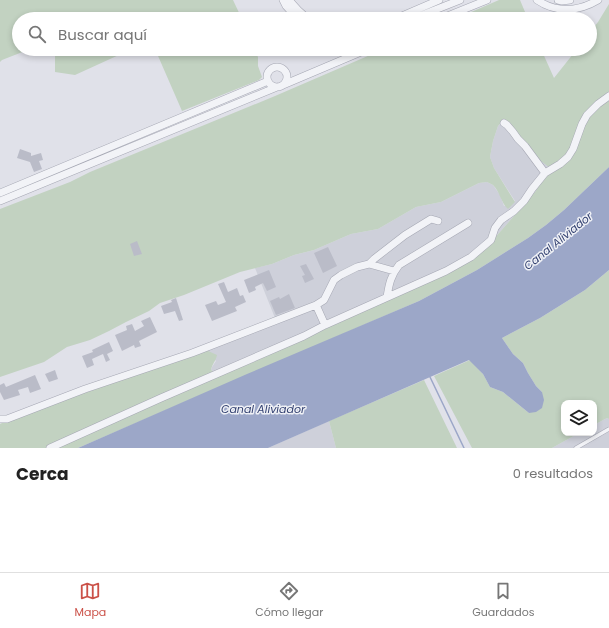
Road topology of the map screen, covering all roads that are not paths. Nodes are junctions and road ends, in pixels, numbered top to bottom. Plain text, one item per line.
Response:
1 (282, 0) edge
2 (289, 0) edge
3 (438, 0) edge
4 (460, 0) edge
5 (486, 0) edge
6 (537, 0) edge
7 (558, 0) edge
8 (570, 0) edge
9 (598, 0) edge
10 (292, 12) edge
11 (300, 12) edge
12 (410, 12) edge
13 (430, 12) edge
14 (457, 12) edge
15 (351, 56) edge
16 (268, 80) junction
17 (280, 86) junction
18 (609, 96) edge
19 (504, 123) dead end
20 (123, 141) junction
21 (126, 149) junction
22 (545, 173) junction
23 (4, 194) edge
24 (0, 201) edge
25 (438, 221) dead end
26 (468, 223) dead end
27 (369, 264) junction
28 (394, 271) junction
29 (387, 297) junction
30 (316, 305) junction
31 (325, 325) junction
32 (0, 419) edge
33 (609, 429) edge
34 (50, 448) edge
35 (576, 448) edge

1 - 10 street
2 - 11 street
3 - 12 street
4 - 13 street
5 - 14 street
6 - 9 street
7 - 8 street
15 - 17 street
16 - 17 street
16 - 17 street
16 - 20 street
17 - 21 street
18 - 22 street
19 - 22 street
20 - 21 street
20 - 23 street
21 - 23 street
22 - 29 street
23 - 24 street
25 - 27 street
26 - 28 street
27 - 28 street
27 - 30 street
28 - 29 street
29 - 31 street
30 - 31 street
30 - 32 street
31 - 34 street
33 - 35 lane

